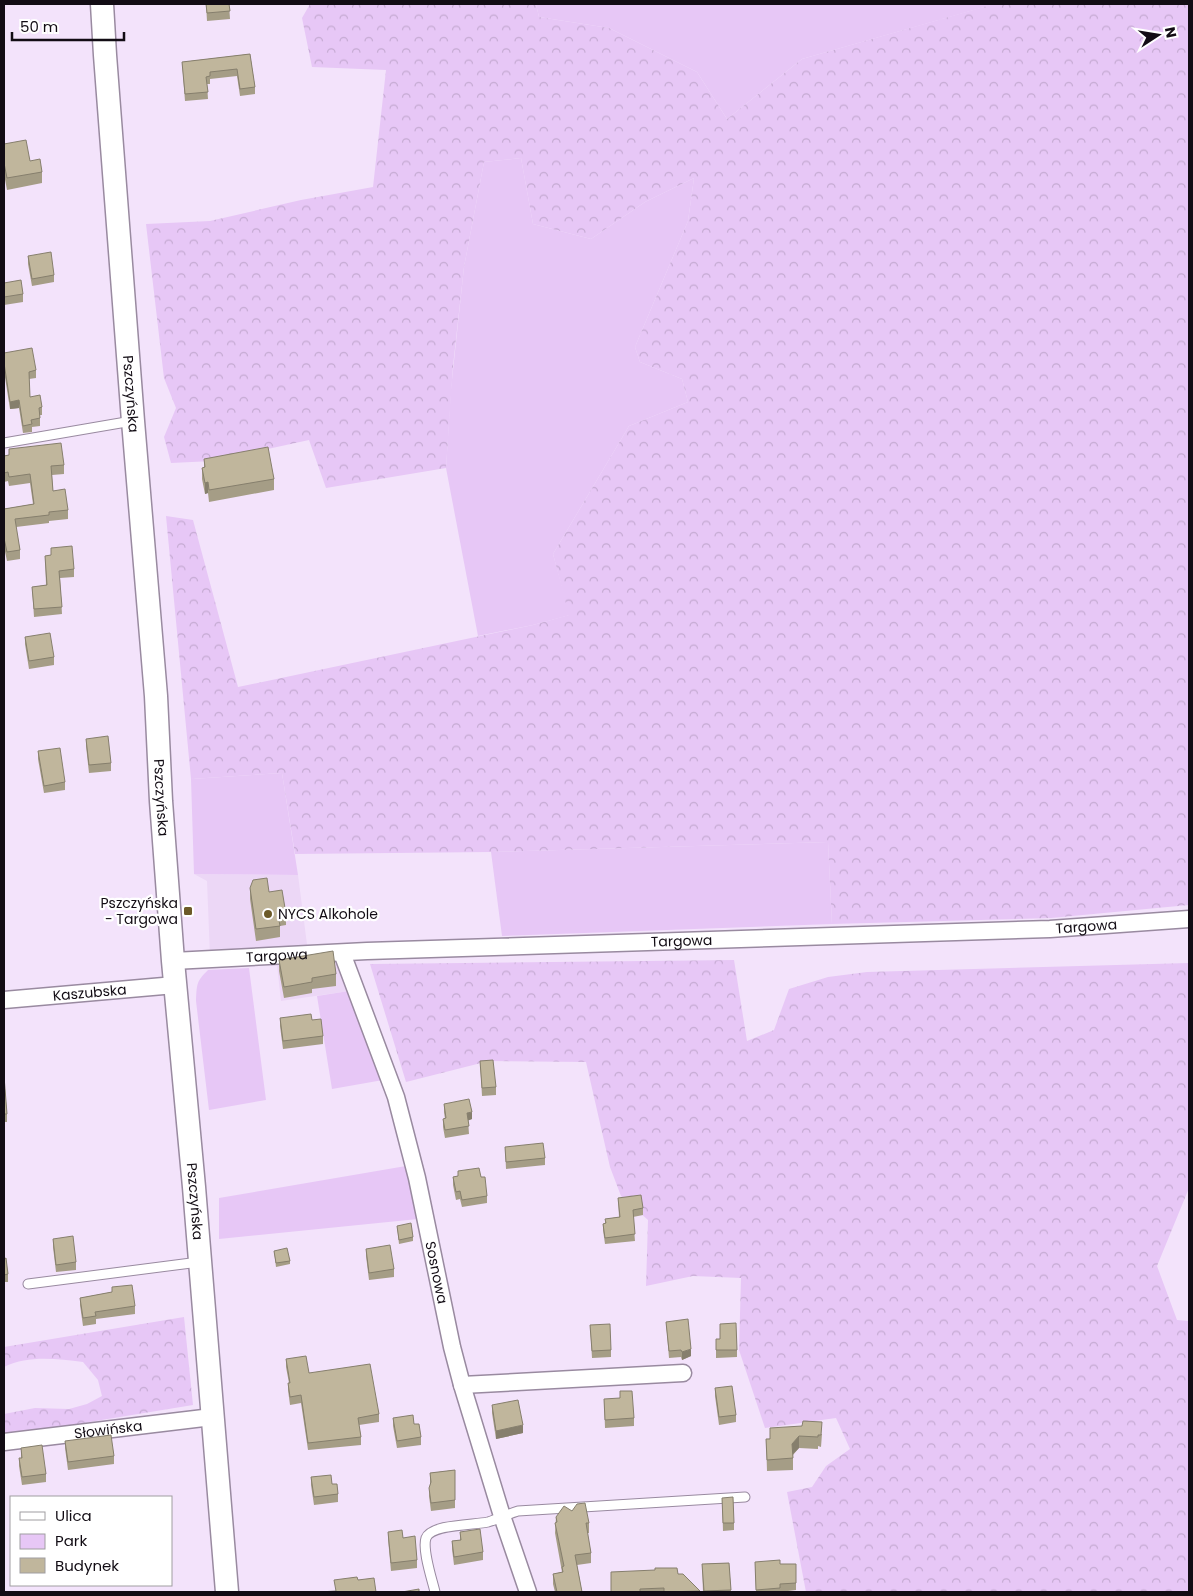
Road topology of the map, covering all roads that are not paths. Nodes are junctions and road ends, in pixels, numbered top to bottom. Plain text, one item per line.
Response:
1 (102, 4) edge
2 (133, 421) junction
3 (4, 443) edge
4 (1189, 919) edge
5 (342, 953) junction
6 (173, 960) junction
7 (175, 985) junction
8 (4, 1000) edge
9 (199, 1262) junction
10 (28, 1284) dead end
11 (683, 1373) dead end
12 (462, 1385) junction
13 (212, 1416) junction
14 (4, 1442) edge
15 (745, 1497) dead end
16 (502, 1516) junction
17 (227, 1592) edge
18 (435, 1592) edge
19 (528, 1592) edge

1 - 2 main road, Pszczyńska
2 - 3 lane
2 - 6 main road, Pszczyńska
4 - 5 street, Targowa
5 - 6 street, Targowa
5 - 12 street, Sosnowa
6 - 7 main road, Pszczyńska
7 - 8 street, Kaszubska
7 - 9 main road, Pszczyńska
9 - 10 lane
9 - 13 main road, Pszczyńska
11 - 12 street
12 - 16 street, Sosnowa
13 - 14 street, Słowińska
13 - 17 main road, Pszczyńska
15 - 16 lane
16 - 18 lane
16 - 19 street, Sosnowa

